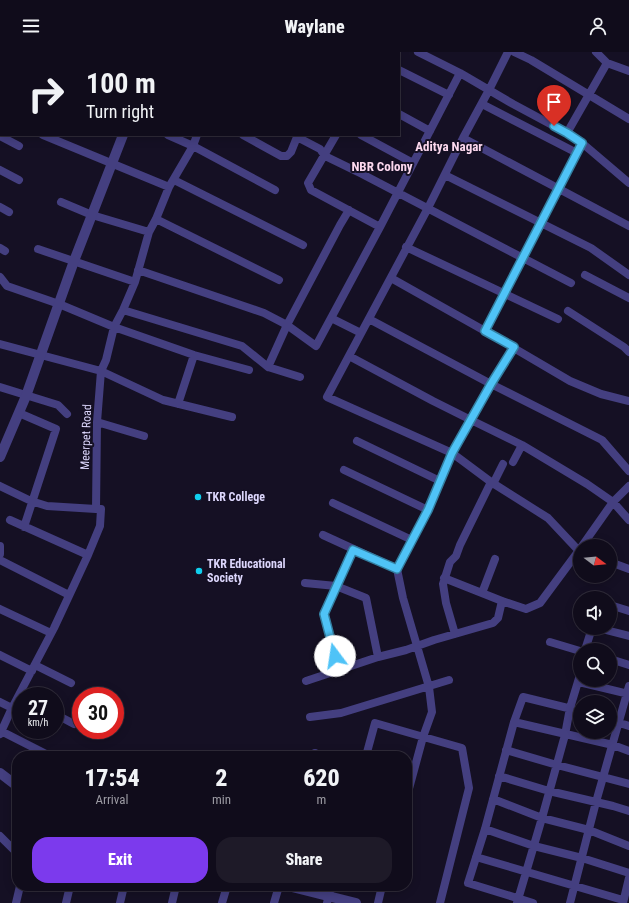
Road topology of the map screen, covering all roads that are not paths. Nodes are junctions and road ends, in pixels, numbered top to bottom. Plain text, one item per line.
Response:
1 (418, 52) edge
2 (508, 52) edge
3 (514, 52) edge
4 (596, 52) edge
5 (607, 63) junction
6 (400, 70) edge
7 (629, 71) edge
8 (460, 73) junction
9 (489, 90) junction
10 (449, 95) junction
11 (590, 95) junction
12 (482, 104) junction
13 (400, 115) edge
14 (629, 119) edge
15 (430, 131) junction
16 (567, 133) junction
17 (0, 136) edge
18 (45, 136) edge
19 (123, 136) edge
20 (170, 136) edge
21 (197, 136) edge
22 (245, 136) edge
23 (298, 136) edge
24 (335, 136) edge
25 (363, 136) edge
26 (463, 138) junction
27 (582, 143) junction
28 (19, 146) dead end
29 (193, 146) junction
30 (577, 153) junction
31 (325, 156) junction
32 (112, 163) junction
33 (413, 163) junction
34 (0, 170) edge
35 (444, 175) junction
36 (19, 180) dead end
37 (174, 180) junction
38 (629, 183) edge
39 (169, 187) junction
40 (559, 189) junction
41 (275, 190) dead end
42 (397, 193) junction
43 (61, 202) dead end
44 (0, 207) edge
45 (428, 208) junction
46 (349, 210) junction
47 (9, 212) dead end
48 (92, 215) junction
49 (156, 219) junction
50 (542, 223) junction
51 (629, 226) edge
52 (380, 227) junction
53 (149, 232) junction
54 (303, 246) dead end
55 (406, 247) junction
56 (38, 249) dead end
57 (522, 257) junction
58 (74, 261) junction
59 (138, 270) junction
60 (585, 275) dead end
61 (629, 275) edge
62 (0, 277) edge
63 (391, 278) junction
64 (279, 280) dead end
65 (135, 282) junction
66 (571, 283) dead end
67 (503, 294) junction
68 (629, 298) edge
69 (59, 304) junction
70 (123, 310) junction
71 (568, 311) dead end
72 (331, 318) junction
73 (369, 319) junction
74 (558, 319) dead end
75 (287, 325) junction
76 (114, 327) junction
77 (485, 331) junction
78 (362, 333) junction
79 (629, 339) edge
80 (0, 344) edge
81 (514, 347) junction
82 (627, 349) edge
83 (42, 354) junction
84 (194, 355) junction
85 (349, 356) junction
86 (268, 367) junction
87 (249, 370) dead end
88 (101, 372) junction
89 (300, 377) dead end
90 (491, 384) junction
91 (0, 387) edge
92 (26, 396) junction
93 (629, 401) edge
94 (178, 404) junction
95 (19, 413) junction
96 (66, 414) dead end
97 (232, 417) dead end
98 (471, 420) junction
99 (97, 422) junction
100 (144, 436) dead end
101 (357, 440) dead end
102 (3, 442) edge
103 (522, 445) junction
104 (452, 453) junction
105 (0, 457) edge
106 (513, 462) dead end
107 (503, 464) dead end
108 (344, 470) dead end
109 (629, 471) edge
110 (440, 481) junction
111 (492, 483) junction
112 (0, 486) edge
113 (629, 486) edge
114 (31, 501) junction
115 (613, 502) junction
116 (333, 504) dead end
117 (96, 509) junction
118 (428, 510) junction
119 (10, 520) dead end
120 (629, 520) edge
121 (24, 527) junction
122 (323, 535) dead end
123 (587, 539) edge
124 (412, 540) junction
125 (573, 542) edge
126 (0, 546) edge
127 (353, 550) junction
128 (0, 554) edge
129 (88, 555) junction
130 (573, 558) edge
131 (495, 559) dead end
132 (0, 560) edge
133 (617, 565) edge
134 (397, 569) junction
135 (629, 569) edge
136 (444, 578) junction
137 (305, 583) dead end
138 (336, 586) junction
139 (482, 594) junction
140 (69, 595) junction
141 (502, 601) junction
142 (617, 607) edge
143 (0, 609) edge
144 (629, 611) edge
145 (51, 633) junction
146 (617, 633) edge
147 (455, 634) junction
148 (629, 636) edge
149 (550, 642) dead end
150 (418, 647) junction
151 (573, 649) edge
152 (0, 655) edge
153 (378, 657) junction
154 (617, 661) edge
155 (629, 665) edge
156 (33, 668) junction
157 (338, 670) junction
158 (449, 680) dead end
159 (306, 681) dead end
160 (71, 683) dead end
161 (24, 687) edge
162 (428, 687) junction
163 (577, 687) edge
164 (612, 687) edge
165 (628, 691) edge
166 (0, 702) edge
167 (12, 708) joint
168 (570, 708) junction
169 (573, 709) edge
170 (310, 717) dead end
171 (514, 722) junction
172 (618, 723) junction
173 (629, 726) edge
174 (1, 733) edge
175 (565, 734) junction
176 (423, 737) junction
177 (613, 745) junction
178 (506, 750) junction
179 (39, 751) edge
180 (367, 751) edge
181 (629, 751) edge
182 (556, 765) junction
183 (0, 773) edge
184 (499, 776) junction
185 (412, 778) edge
186 (603, 778) junction
187 (12, 782) edge
188 (629, 784) edge
189 (548, 791) junction
190 (493, 799) junction
191 (596, 802) junction
192 (629, 811) edge
193 (542, 818) junction
194 (485, 829) junction
195 (589, 830) junction
196 (0, 836) edge
197 (534, 846) junction
198 (629, 846) edge
199 (12, 848) edge
200 (476, 857) junction
201 (582, 858) junction
202 (526, 872) junction
203 (629, 873) edge
204 (629, 881) edge
205 (575, 886) junction
206 (19, 891) edge
207 (69, 891) edge
208 (123, 891) edge
209 (175, 891) edge
210 (226, 891) edge
211 (278, 891) edge
212 (302, 891) edge
213 (381, 891) edge
214 (328, 900) edge
215 (517, 901) edge
216 (623, 902) edge
217 (16, 903) edge
218 (66, 903) edge
219 (120, 903) edge
220 (172, 903) edge
221 (222, 903) edge
222 (274, 903) edge
223 (356, 903) edge
224 (378, 903) edge
225 (440, 903) edge
226 (533, 903) edge
227 (570, 903) edge

1 - 8 street
2 - 9 street
3 - 11 street
4 - 5 street
5 - 7 street
5 - 11 street
6 - 10 street
8 - 9 street
8 - 10 street
9 - 12 street
9 - 16 street
10 - 15 street
11 - 14 street
11 - 16 street
12 - 26 street
12 - 30 street
13 - 15 street
15 - 33 street
16 - 27 street
17 - 28 street
18 - 32 street
19 - 32 street
20 - 29 street
21 - 29 street, Meerpet Road
22 - 23 street
23 - 31 street
24 - 31 street
25 - 33 street
26 - 35 street
26 - 40 street
27 - 30 street
27 - 38 street
29 - 37 street, Meerpet Road
29 - 41 street
30 - 40 street
31 - 42 street
31 - 46 street
32 - 39 street
32 - 48 street
33 - 42 street
34 - 36 street
35 - 45 street
35 - 50 street
37 - 39 street, Meerpet Road
37 - 54 street
39 - 49 street, Meerpet Road
40 - 50 street
40 - 51 street
42 - 45 street
42 - 52 street
43 - 48 street
44 - 47 street
45 - 55 street
45 - 57 street
46 - 52 street
46 - 75 street
48 - 53 street
48 - 58 street
49 - 53 street, Meerpet Road
49 - 64 street
50 - 57 street
50 - 61 street
52 - 72 street
53 - 59 street, Meerpet Road
55 - 63 street
55 - 67 street
56 - 58 street
57 - 66 street
57 - 67 street
58 - 65 street
58 - 69 street
59 - 65 street, Meerpet Road
59 - 75 street
60 - 68 street
62 - 69 street
63 - 73 street
63 - 77 street
65 - 70 street, Meerpet Road
67 - 74 street
67 - 77 street
69 - 76 street
69 - 83 street
70 - 76 street, Meerpet Road
70 - 86 street
71 - 82 street
72 - 75 street
72 - 78 street
73 - 78 street
73 - 90 street
75 - 86 street
76 - 84 street
76 - 88 street, Meerpet Road
77 - 81 street
78 - 85 street
79 - 82 street
80 - 83 street
81 - 90 street
81 - 93 street
83 - 88 street
83 - 92 street
84 - 87 street
84 - 94 street
85 - 98 street
85 - 104 street
86 - 89 street
88 - 94 street
88 - 99 street, Meerpet Road
90 - 98 street
90 - 109 street
91 - 92 street
92 - 95 street
92 - 96 street
94 - 97 street
95 - 102 street
95 - 114 street
98 - 103 street
98 - 104 street
99 - 100 street
99 - 117 street, Meerpet Road
101 - 110 street
102 - 105 street
103 - 106 street
103 - 115 street
104 - 110 street
104 - 111 street
107 - 111 street
108 - 118 street
110 - 118 street
111 - 125 street
111 - 136 street
112 - 114 street
113 - 115 street
114 - 117 street
114 - 121 street
115 - 120 street
115 - 123 street
116 - 124 street
117 - 129 street, Meerpet Road
118 - 124 street
119 - 121 street
121 - 129 street
122 - 127 street
124 - 134 street
126 - 128 street
127 - 134 street
127 - 138 street
129 - 140 street, Meerpet Road
130 - 141 street
131 - 139 street
132 - 140 street
133 - 135 street
134 - 150 street
136 - 139 street
136 - 147 street
137 - 138 street
138 - 153 street
138 - 157 street
139 - 141 street
140 - 145 street, Meerpet Road
141 - 147 street
142 - 144 street
143 - 145 street
145 - 156 street, Meerpet Road
146 - 148 street
147 - 150 street
149 - 151 street
150 - 153 street
150 - 162 street
152 - 156 street
153 - 157 street
154 - 155 street
156 - 160 street
156 - 161 street, Meerpet Road
157 - 159 street
158 - 162 street
162 - 170 street
162 - 176 street
163 - 168 street
164 - 165 street
165 - 172 street
166 - 167 street
167 - 174 street, Meerpet Road
168 - 169 street
168 - 171 street
168 - 175 street
171 - 175 street
171 - 178 street
172 - 173 street
172 - 177 street
174 - 179 street
175 - 177 street
175 - 182 street
176 - 180 street
176 - 185 street
176 - 225 street
177 - 181 street
177 - 186 street
178 - 182 street
178 - 184 street
182 - 186 street
182 - 189 street
183 - 187 street
184 - 189 street
184 - 190 street
186 - 188 street
186 - 191 street
189 - 191 street
189 - 193 street
190 - 193 street
190 - 194 street
191 - 192 street
191 - 195 street
193 - 195 street
193 - 197 street
194 - 197 street
194 - 200 street
195 - 198 street
195 - 201 street
196 - 199 street
197 - 201 street
197 - 202 street
200 - 202 street
200 - 215 street
201 - 203 street
201 - 205 street
202 - 205 street
202 - 215 street
204 - 216 street
205 - 216 street
205 - 227 street
206 - 217 street
207 - 218 street
208 - 219 street
209 - 220 street
210 - 221 street
211 - 222 street
212 - 214 street
213 - 224 street
214 - 223 street
215 - 226 street

